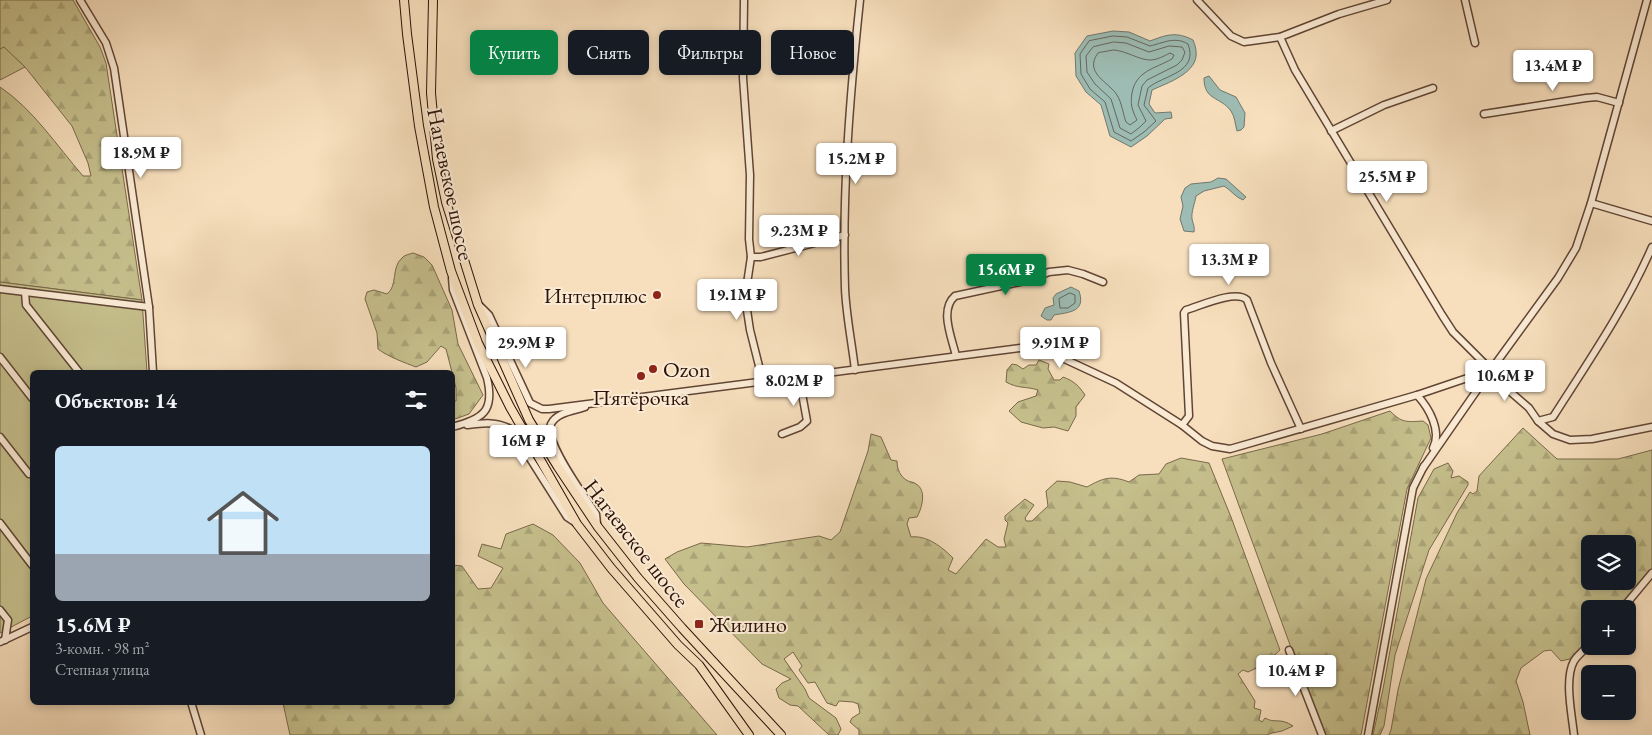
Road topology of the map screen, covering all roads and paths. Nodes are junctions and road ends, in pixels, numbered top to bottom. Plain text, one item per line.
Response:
1 (80, 0) edge
2 (404, 0) edge
3 (433, 0) edge
4 (744, 0) edge
5 (860, 0) edge
6 (1197, 0) edge
7 (1387, 0) edge
8 (1465, 0) edge
9 (1647, 0) edge
10 (1280, 37) junction
11 (1475, 43) dead end
12 (1433, 88) dead end
13 (1619, 103) junction
14 (1484, 114) dead end
15 (1331, 131) junction
16 (1591, 204) junction
17 (1652, 221) edge
18 (845, 235) junction
19 (1652, 247) edge
20 (751, 257) junction
21 (451, 271) junction
22 (1103, 282) dead end
23 (0, 289) edge
24 (25, 292) junction
25 (478, 305) junction
26 (149, 308) junction
27 (956, 356) junction
28 (0, 357) edge
29 (77, 370) edge
30 (154, 370) edge
31 (855, 370) junction
32 (1491, 370) junction
33 (799, 378) junction
34 (764, 382) junction
35 (30, 395) edge
36 (1418, 395) junction
37 (594, 404) junction
38 (1538, 421) junction
39 (1182, 425) junction
40 (455, 427) edge
41 (455, 427) edge
42 (1652, 427) edge
43 (1300, 429) junction
44 (782, 434) dead end
45 (0, 437) edge
46 (1423, 468) junction
47 (29, 474) dead end
48 (0, 523) edge
49 (577, 524) junction
50 (598, 528) junction
51 (30, 562) edge
52 (1652, 573) edge
53 (1630, 600) edge
54 (0, 610) edge
55 (30, 627) edge
56 (2, 641) edge
57 (1290, 650) dead end
58 (1581, 654) edge
59 (746, 698) junction
60 (192, 705) edge
61 (734, 713) junction
62 (201, 735) edge
63 (749, 735) edge
64 (754, 735) edge
65 (775, 735) edge
66 (780, 735) edge
67 (1322, 735) edge
68 (1368, 735) edge
69 (1574, 735) edge

1 - 26 street
2 - 21 main road, Нагаевское шоссе
3 - 25 main road, Нагаевское шоссе
4 - 20 street
5 - 18 street
6 - 10 street
7 - 10 street
8 - 11 street
9 - 13 street
10 - 15 street
12 - 15 street
13 - 14 street
13 - 16 street
15 - 32 street
16 - 17 street
16 - 32 street
18 - 20 street
18 - 31 street
19 - 38 street
20 - 34 street
21 - 40 street
21 - 49 main road, Нагаевское шоссе
22 - 27 street
23 - 24 street
24 - 26 street
24 - 29 street
25 - 37 street
25 - 50 main road, Нагаевское шоссе
26 - 30 street
27 - 31 street
27 - 39 street
28 - 35 street
31 - 33 street
32 - 36 street
32 - 38 street
32 - 46 street
33 - 34 street
33 - 44 street
34 - 37 street
36 - 43 street
36 - 46 street
37 - 50 street
38 - 42 street
39 - 43 street
39 - 43 street
41 - 49 street
45 - 47 street
46 - 68 street
48 - 51 street
49 - 61 main road, Нагаевское шоссе
50 - 59 main road, Нагаевское шоссе
52 - 53 street
54 - 56 street
55 - 56 street
57 - 67 street
58 - 69 street
59 - 65 main road
59 - 66 main road, Нагаевское шоссе
60 - 62 street
61 - 63 main road, Нагаевское шоссе
61 - 64 main road

